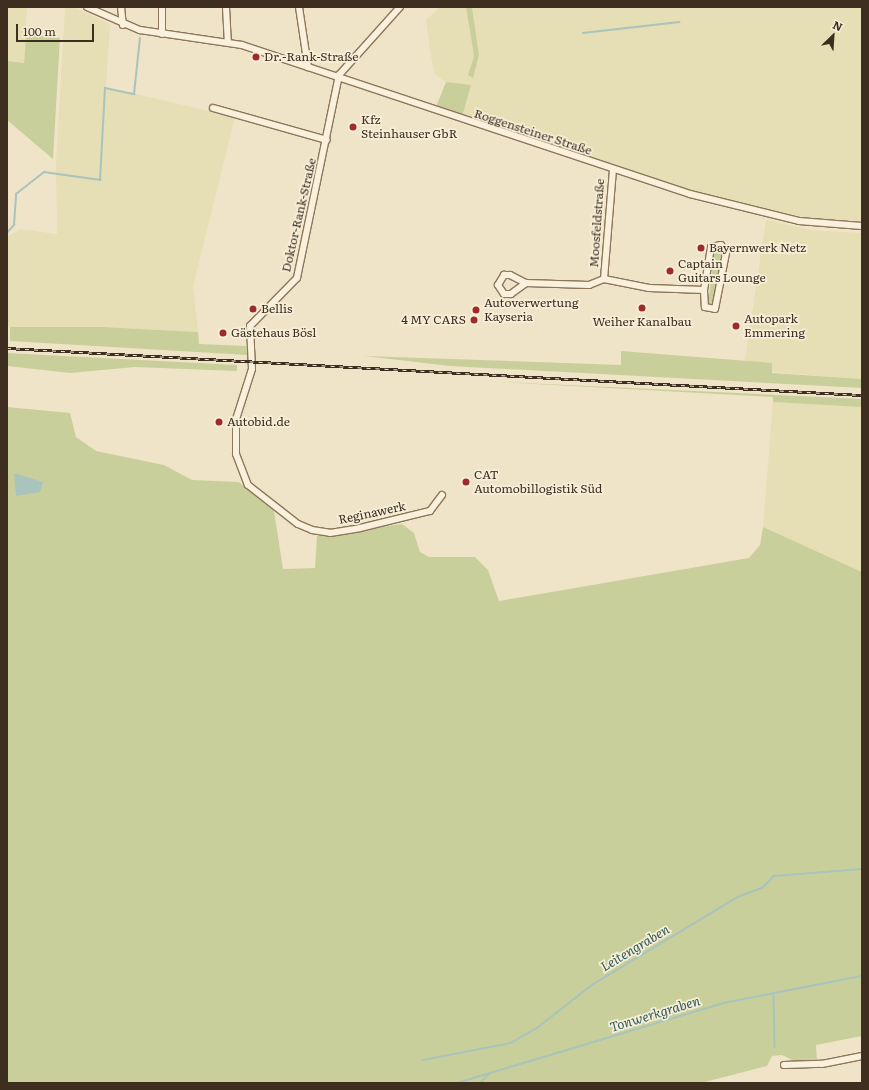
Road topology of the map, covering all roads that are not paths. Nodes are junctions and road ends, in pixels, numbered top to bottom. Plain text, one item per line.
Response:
1 (87, 7) edge
2 (121, 7) edge
3 (162, 7) edge
4 (226, 7) edge
5 (299, 7) edge
6 (400, 7) edge
7 (123, 25) junction
8 (162, 34) junction
9 (228, 42) junction
10 (308, 68) junction
11 (338, 78) junction
12 (213, 108) dead end
13 (327, 140) junction
14 (613, 170) junction
15 (862, 226) edge
16 (604, 279) junction
17 (526, 283) dead end
18 (704, 290) junction
19 (252, 362) joint
20 (442, 495) dead end
21 (862, 1056) edge
22 (784, 1065) dead end

1 - 7 street, Roggensteiner Straße
2 - 7 street
3 - 8 street
4 - 9 street
5 - 10 street
6 - 11 street
7 - 8 street, Roggensteiner Straße
8 - 9 street, Roggensteiner Straße
9 - 10 street, Roggensteiner Straße
10 - 11 street, Roggensteiner Straße
11 - 13 street, Doktor-Rank-Straße
11 - 14 street, Roggensteiner Straße
12 - 13 street
13 - 19 street, Doktor-Rank-Straße
14 - 15 street, Roggensteiner Straße
14 - 16 street, Moosfeldstraße
16 - 17 street, Moosfeldstraße
16 - 18 street, Moosfeldstraße
18 - 18 street
19 - 20 street, Reginawerk
21 - 22 street

